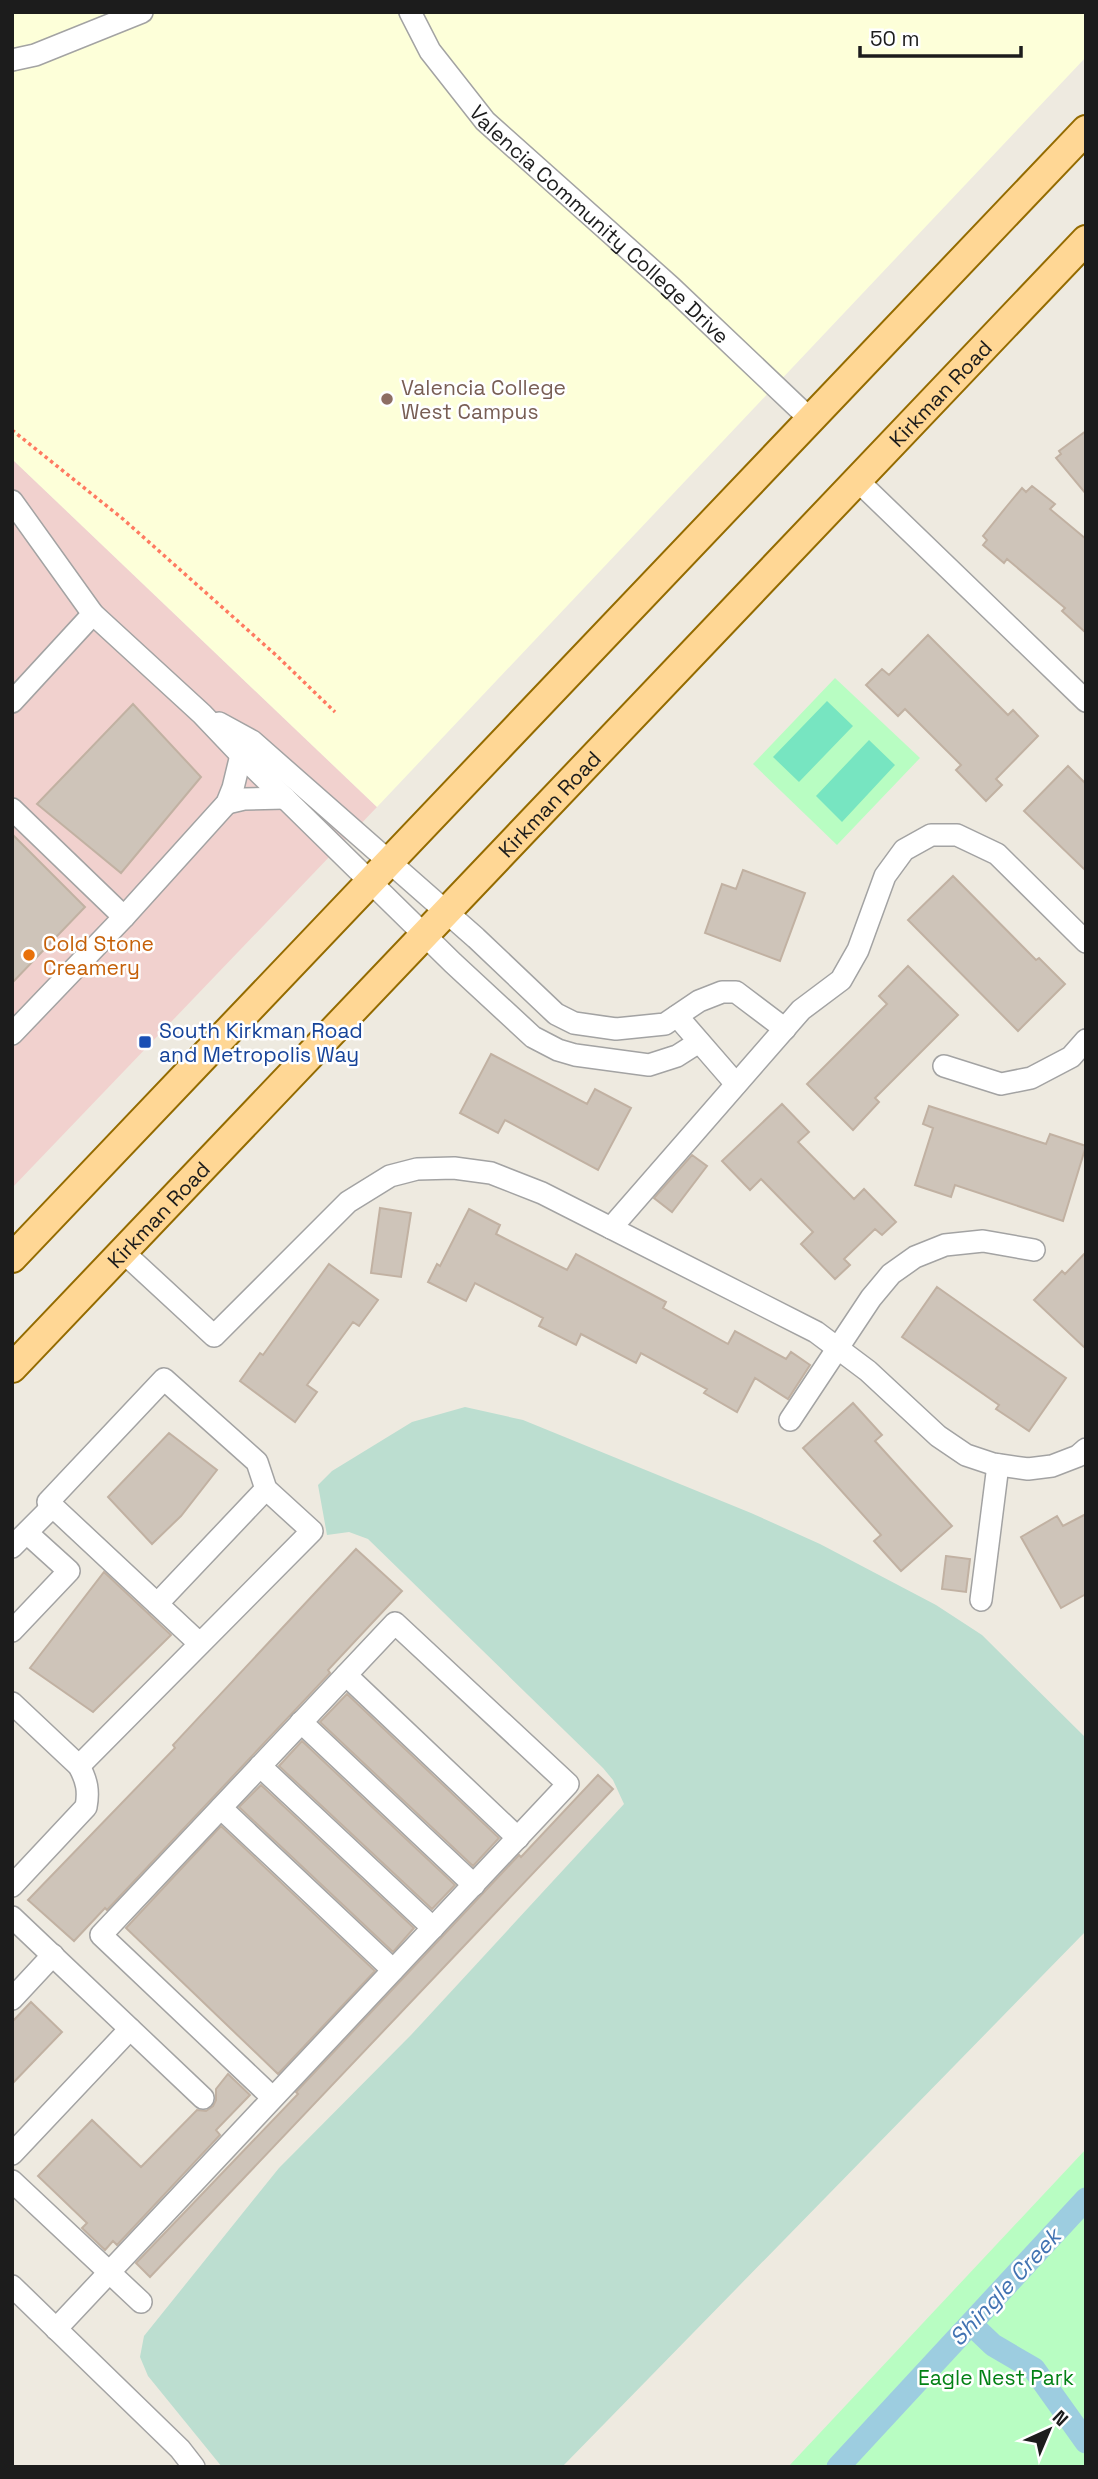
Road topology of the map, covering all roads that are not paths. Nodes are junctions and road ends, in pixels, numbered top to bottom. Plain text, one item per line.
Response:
1 (142, 12) edge
2 (410, 12) edge
3 (12, 60) edge
4 (1086, 130) edge
5 (1086, 240) edge
6 (810, 419) junction
7 (857, 480) junction
8 (12, 501) edge
9 (93, 614) junction
10 (1086, 700) edge
11 (12, 702) edge
12 (202, 714) junction
13 (240, 755) junction
14 (285, 798) junction
15 (227, 803) junction
16 (12, 809) edge
17 (380, 872) junction
18 (446, 912) junction
19 (124, 917) junction
20 (424, 934) junction
21 (1086, 942) edge
22 (556, 1013) junction
23 (677, 1016) junction
24 (785, 1029) junction
25 (12, 1034) edge
26 (533, 1037) junction
27 (1086, 1040) edge
28 (699, 1042) junction
29 (944, 1066) dead end
30 (736, 1084) junction
31 (611, 1228) junction
32 (122, 1251) junction
33 (1034, 1251) dead end
34 (12, 1258) edge
35 (838, 1349) junction
36 (12, 1368) edge
37 (790, 1420) dead end
38 (1086, 1450) edge
39 (998, 1465) junction
40 (267, 1489) junction
41 (53, 1506) junction
42 (20, 1540) edge
43 (981, 1600) dead end
44 (157, 1604) junction
45 (12, 1631) edge
46 (200, 1644) junction
47 (346, 1675) junction
48 (12, 1703) edge
49 (302, 1722) junction
50 (79, 1766) junction
51 (260, 1766) junction
52 (221, 1808) junction
53 (518, 1838) junction
54 (474, 1885) junction
55 (12, 1886) edge
56 (12, 1917) edge
57 (433, 1928) junction
58 (52, 1955) junction
59 (393, 1970) junction
60 (12, 1998) edge
61 (130, 2029) junction
62 (203, 2098) dead end
63 (273, 2098) junction
64 (12, 2154) edge
65 (12, 2181) edge
66 (109, 2272) junction
67 (12, 2286) edge
68 (141, 2302) dead end
69 (56, 2329) junction
70 (194, 2467) edge

1 - 3 street
2 - 6 street, Valencia Community College Drive
4 - 6 main road
5 - 7 main road, Kirkman Road
6 - 17 main road
7 - 10 street
7 - 18 main road, Kirkman Road
8 - 9 street
9 - 11 street
9 - 12 street
12 - 13 street
12 - 17 street
13 - 14 street
13 - 15 street
14 - 15 street
14 - 17 street
15 - 19 street
16 - 19 street
17 - 18 street
17 - 20 street
17 - 34 main road
18 - 20 main road, Kirkman Road
18 - 22 street
19 - 25 street
20 - 26 street
20 - 32 main road, Kirkman Road
21 - 24 street
22 - 23 street
22 - 26 street
23 - 24 street
23 - 28 street
24 - 30 street
26 - 28 street
27 - 29 street
28 - 30 street
30 - 31 street
31 - 32 street
31 - 35 street
32 - 36 main road, Kirkman Road
33 - 35 street
35 - 37 street
35 - 39 street
38 - 39 street
39 - 43 street
40 - 41 street
40 - 44 street
40 - 46 street
41 - 42 street
41 - 44 street
42 - 45 street
44 - 46 street
46 - 50 street
47 - 49 street
47 - 53 street
47 - 53 street
48 - 50 street
49 - 51 street
49 - 54 street
50 - 55 street
51 - 52 street
51 - 57 street
52 - 59 street
52 - 63 street
53 - 54 street
54 - 57 street
56 - 58 street
57 - 59 street
58 - 60 street
58 - 61 street
59 - 63 street
61 - 62 street
61 - 64 street
63 - 66 street
65 - 66 street
66 - 68 street
66 - 69 street
67 - 69 street
69 - 70 street

